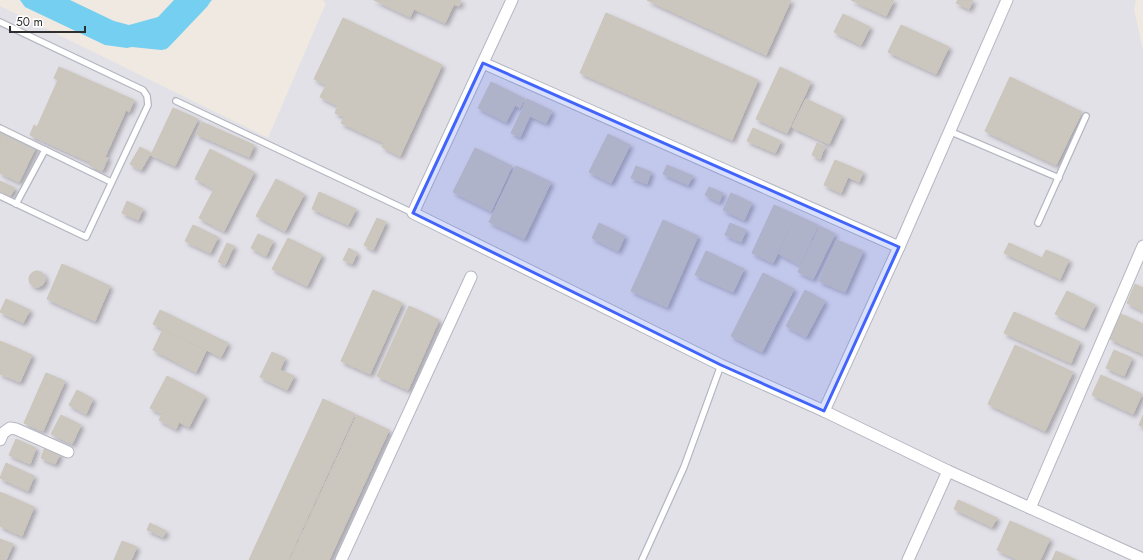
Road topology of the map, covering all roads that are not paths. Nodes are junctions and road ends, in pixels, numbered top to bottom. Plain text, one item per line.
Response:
1 (512, 0) edge
2 (1007, 0) edge
3 (0, 22) edge
4 (483, 63) junction
5 (176, 101) dead end
6 (1086, 116) dead end
7 (0, 128) edge
8 (949, 131) junction
9 (44, 150) junction
10 (1059, 178) junction
11 (111, 182) junction
12 (0, 196) edge
13 (16, 204) junction
14 (413, 213) junction
15 (1038, 224) dead end
16 (1143, 246) edge
17 (899, 247) junction
18 (471, 277) dead end
19 (721, 365) junction
20 (824, 411) junction
21 (0, 440) edge
22 (68, 452) dead end
23 (948, 471) junction
24 (1030, 508) junction
25 (1143, 559) edge
26 (341, 560) edge
27 (642, 560) edge
28 (908, 560) edge

1 - 4 street
2 - 8 street
3 - 11 lane
4 - 14 street
4 - 17 street
5 - 14 lane
6 - 10 lane
7 - 9 lane
8 - 10 lane
8 - 17 street
9 - 11 lane
9 - 13 lane
10 - 15 lane
11 - 13 lane
12 - 13 lane
14 - 19 street
16 - 24 street
17 - 20 street
18 - 26 street
19 - 20 street
19 - 27 lane
20 - 23 street
21 - 22 street
23 - 24 street
23 - 28 street
24 - 25 street

